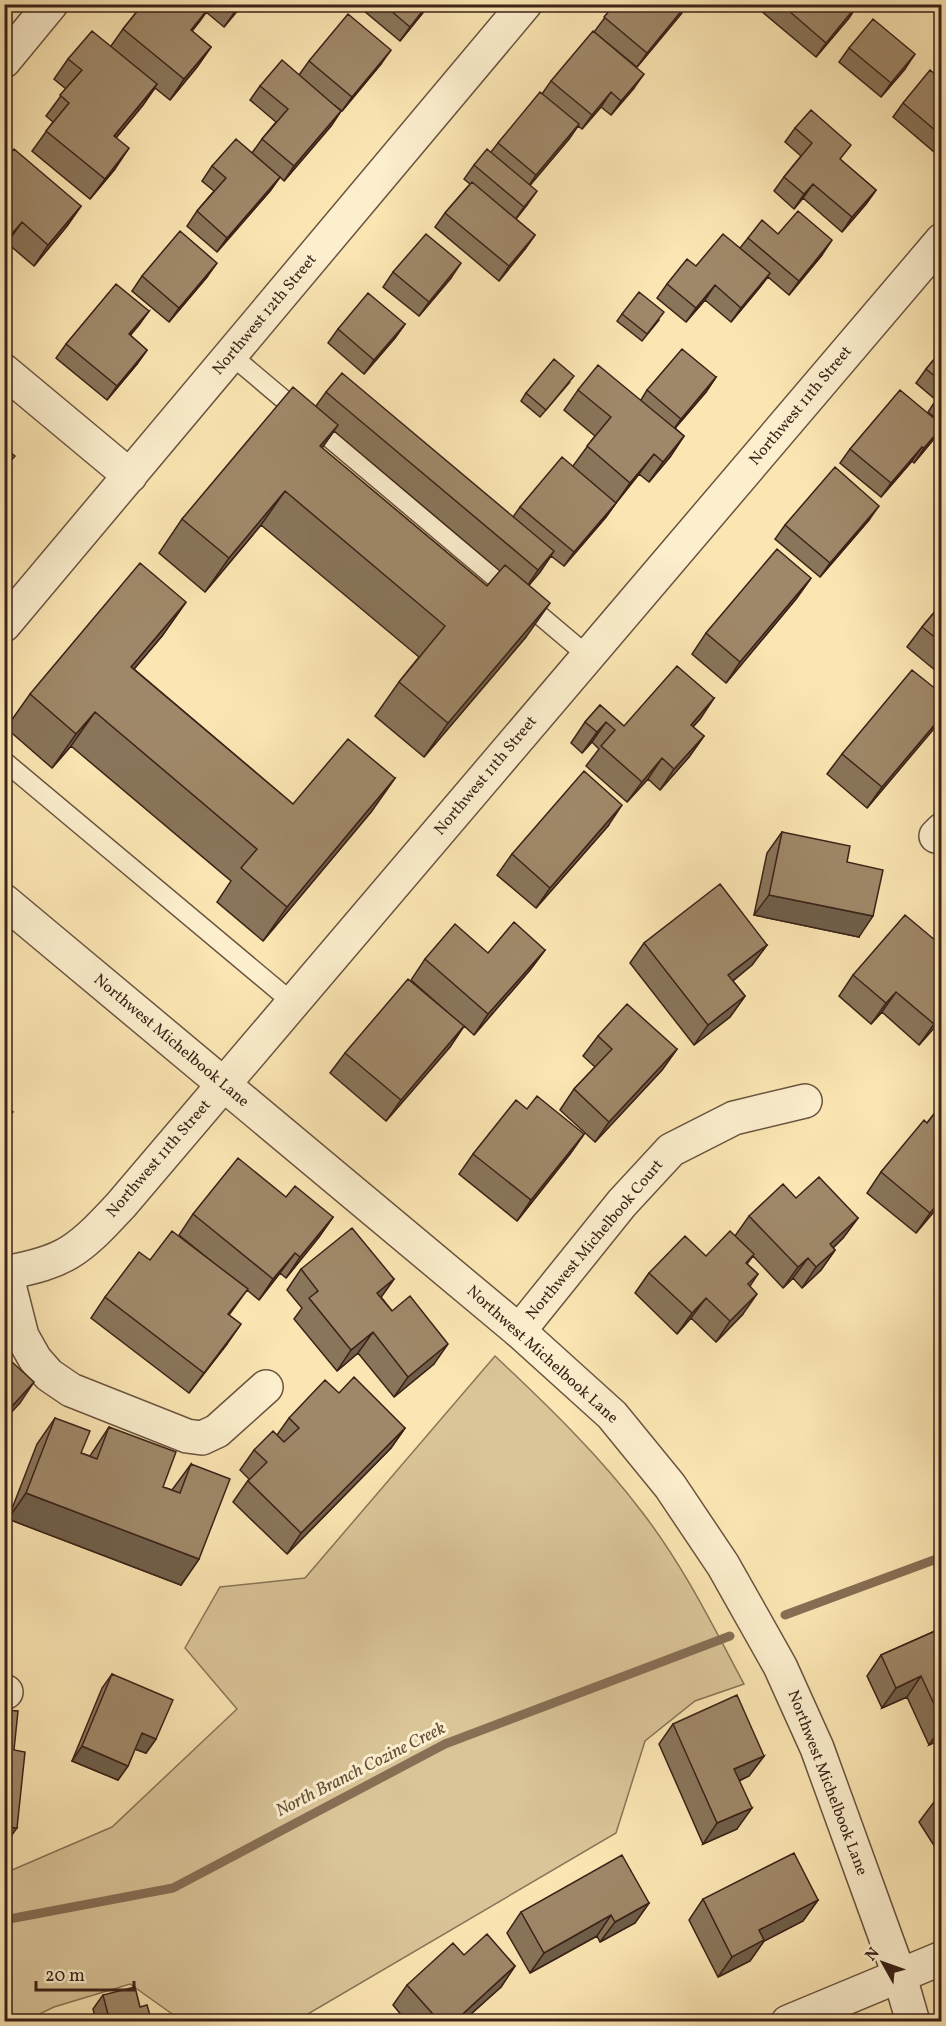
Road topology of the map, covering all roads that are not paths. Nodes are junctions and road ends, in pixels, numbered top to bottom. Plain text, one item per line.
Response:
1 (51, 4) edge
2 (525, 4) edge
3 (4, 61) edge
4 (942, 240) edge
5 (231, 355) junction
6 (4, 371) edge
7 (130, 476) junction
8 (4, 625) edge
9 (588, 656) junction
10 (4, 761) edge
11 (4, 901) edge
12 (293, 1003) junction
13 (223, 1084) junction
14 (805, 1101) dead end
15 (5, 1273) edge
16 (519, 1331) junction
17 (266, 1387) dead end
18 (942, 1958) edge
19 (900, 1977) junction
20 (788, 2022) edge
21 (913, 2022) edge

1 - 3 street
2 - 5 street, Northwest 12th Street
4 - 9 street, Northwest 11th Street
5 - 7 street, Northwest 12th Street
5 - 9 lane
6 - 7 street
7 - 8 street, Northwest 12th Street
9 - 12 street, Northwest 11th Street
10 - 12 lane
11 - 13 street, Northwest Michelbook Lane
12 - 13 street, Northwest 11th Street
13 - 15 street, Northwest 11th Street
13 - 16 street, Northwest Michelbook Lane
14 - 16 street, Northwest Michelbook Court
15 - 17 street
16 - 19 street, Northwest Michelbook Lane
18 - 19 street
19 - 20 street
19 - 21 street, Northwest Michelbook Lane

